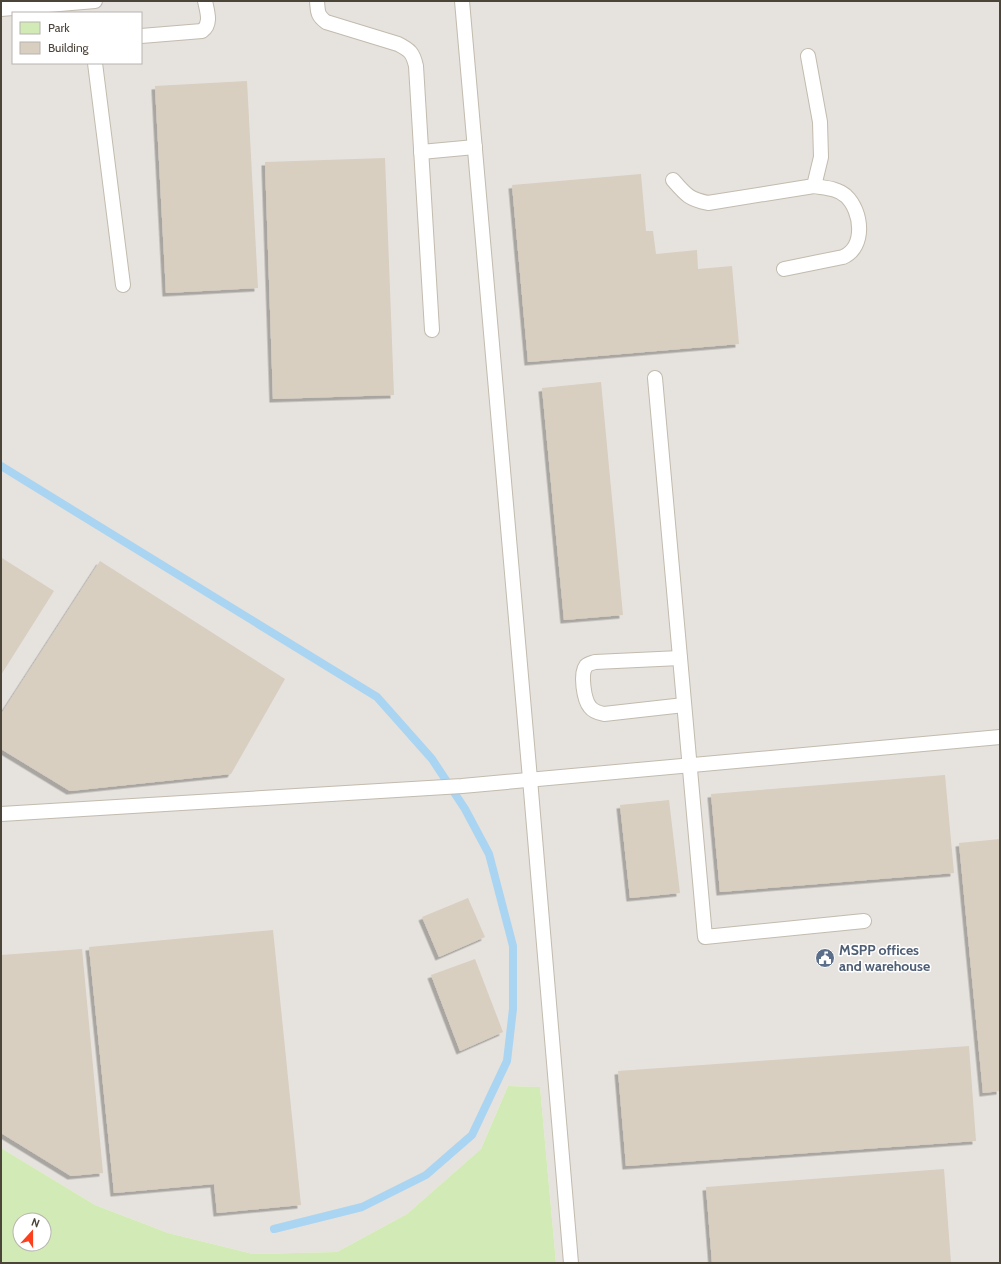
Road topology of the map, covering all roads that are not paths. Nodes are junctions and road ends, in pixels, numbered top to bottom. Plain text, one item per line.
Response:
1 (205, 1) edge
2 (317, 1) edge
3 (462, 1) edge
4 (90, 5) edge
5 (1, 9) edge
6 (142, 36) edge
7 (808, 56) dead end
8 (95, 64) edge
9 (475, 147) junction
10 (421, 152) junction
11 (673, 180) dead end
12 (814, 186) junction
13 (784, 269) dead end
14 (123, 285) dead end
15 (432, 330) dead end
16 (655, 378) dead end
17 (680, 658) junction
18 (684, 705) junction
19 (1000, 737) edge
20 (690, 765) junction
21 (530, 779) junction
22 (1, 814) edge
23 (864, 921) dead end
24 (570, 1263) edge

1 - 6 lane
2 - 10 lane
3 - 9 lane
4 - 5 lane
7 - 12 lane
8 - 14 lane
9 - 10 lane
9 - 21 lane
10 - 15 lane
11 - 12 lane
12 - 13 lane
16 - 17 lane
17 - 18 lane
17 - 18 lane
18 - 20 lane
19 - 20 lane
20 - 21 lane
20 - 23 lane
21 - 22 lane
21 - 24 lane

